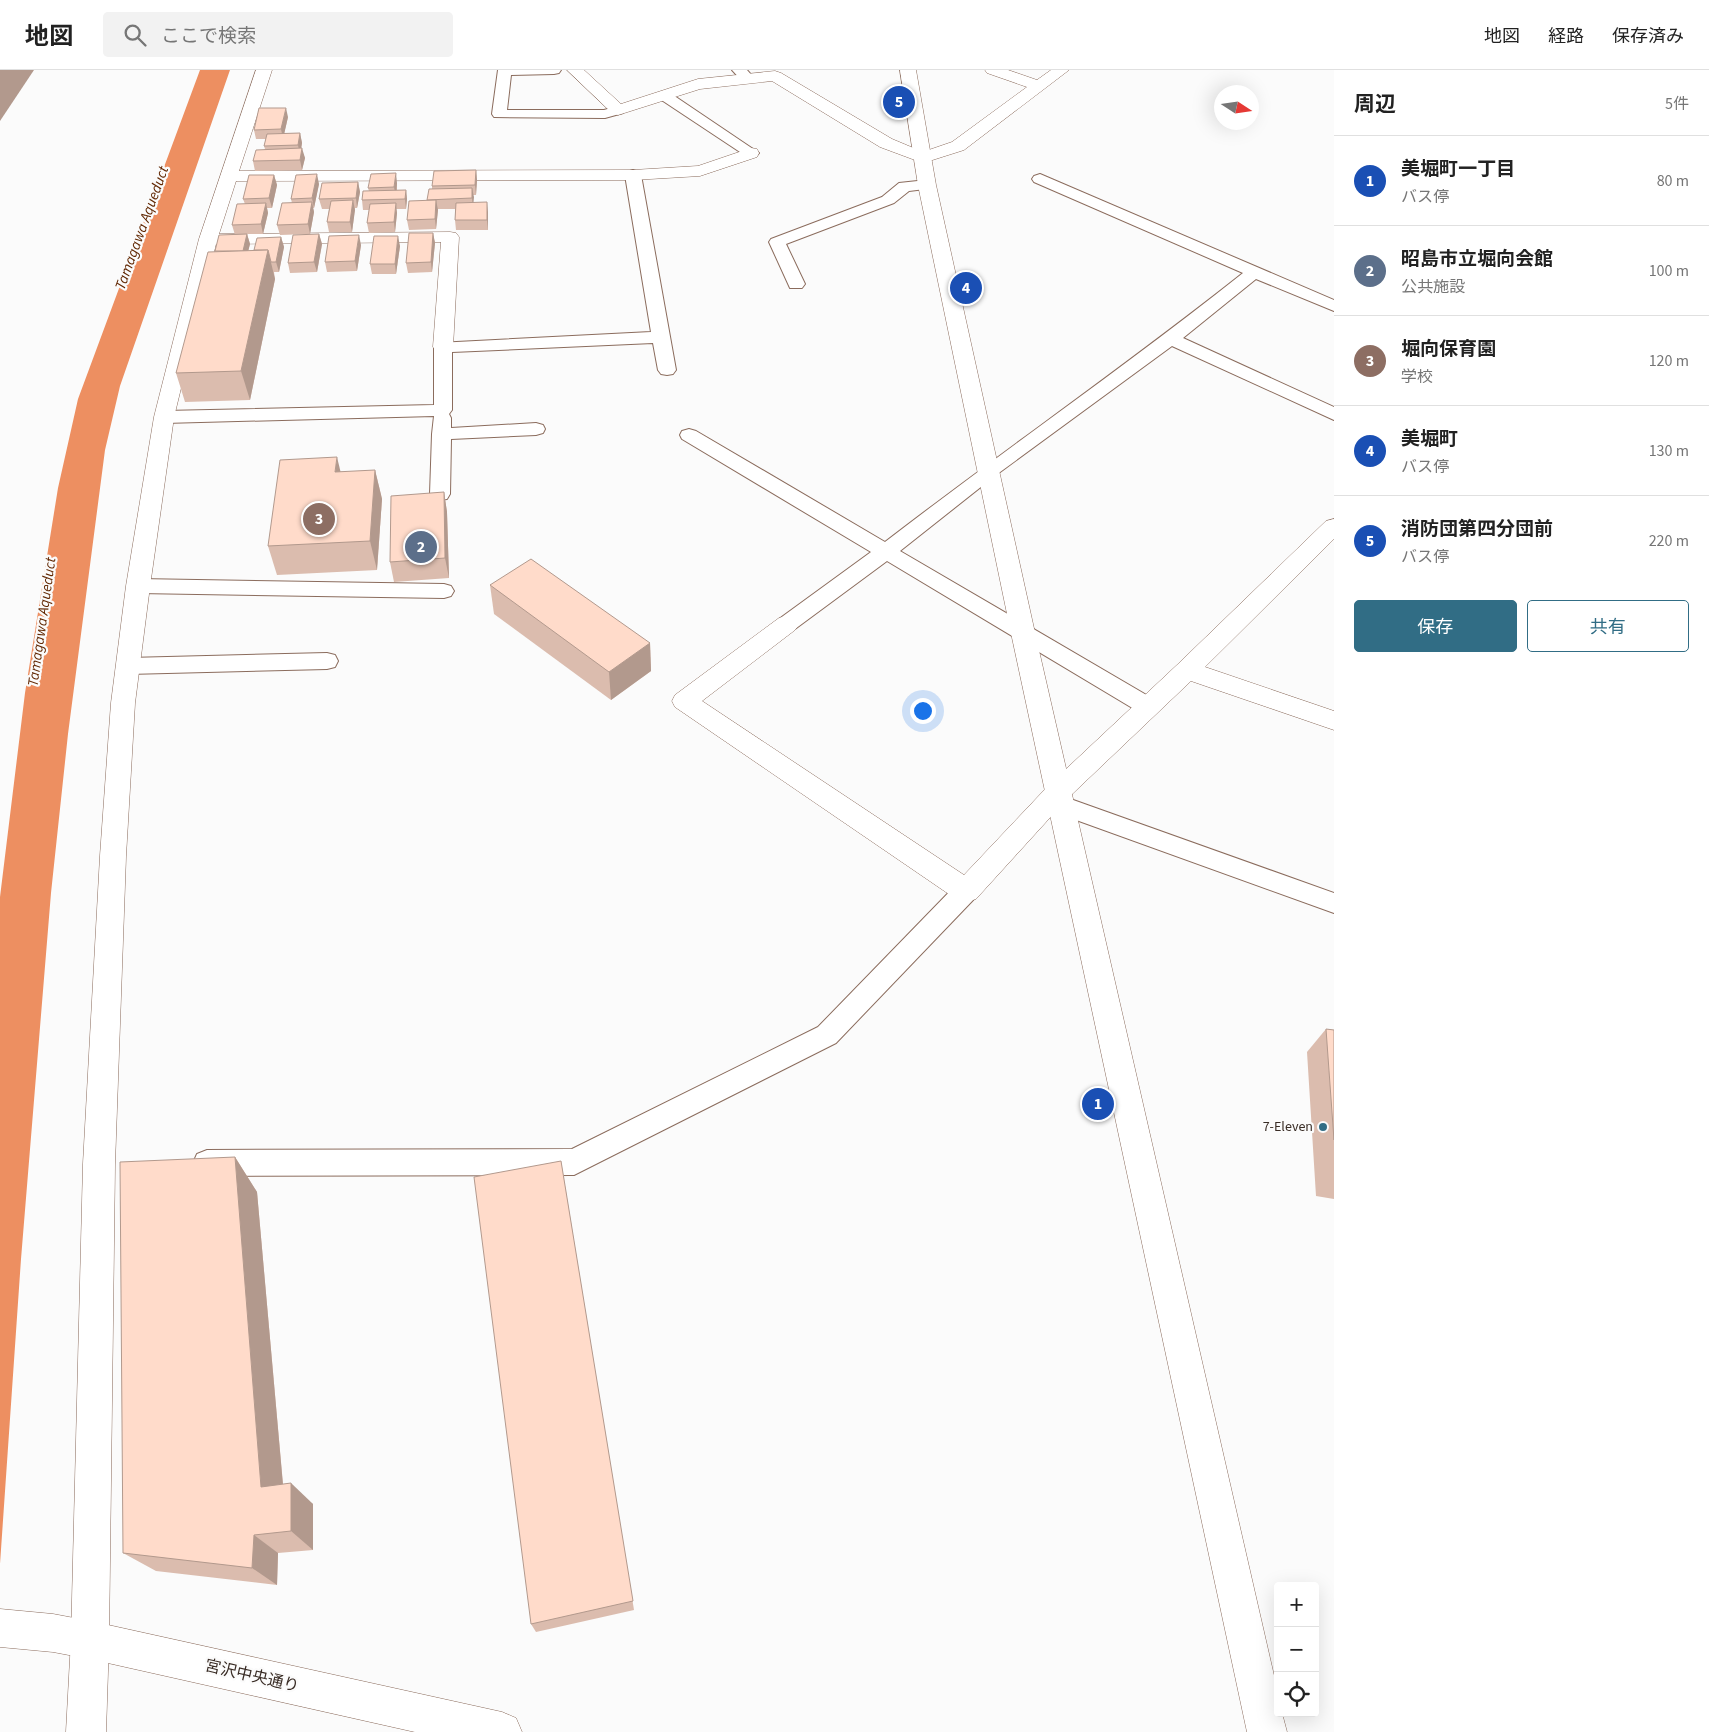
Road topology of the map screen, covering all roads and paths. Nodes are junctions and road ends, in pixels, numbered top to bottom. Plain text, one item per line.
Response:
1 (264, 70) edge
2 (554, 70) edge
3 (575, 70) edge
4 (908, 70) edge
5 (993, 70) edge
6 (1060, 70) edge
7 (743, 74) edge
8 (1039, 86) junction
9 (665, 96) junction
10 (618, 110) junction
11 (751, 153) joint
12 (923, 158) junction
13 (633, 175) junction
14 (229, 176) junction
15 (1040, 178) dead end
16 (927, 184) junction
17 (1062, 188) junction
18 (1045, 197) dead end
19 (208, 239) junction
20 (1255, 271) junction
21 (796, 284) dead end
22 (1334, 306) edge
23 (661, 337) junction
24 (1170, 339) junction
25 (443, 347) junction
26 (667, 370) dead end
27 (1330, 407) edge
28 (443, 410) junction
29 (164, 417) junction
30 (536, 429) dead end
31 (441, 434) junction
32 (689, 435) dead end
33 (988, 471) junction
34 (440, 494) edge
35 (1334, 526) edge
36 (885, 552) junction
37 (138, 586) junction
38 (444, 591) dead end
39 (787, 624) joint
40 (1023, 633) junction
41 (326, 661) dead end
42 (128, 666) junction
43 (1187, 670) junction
44 (1147, 706) junction
45 (1334, 721) edge
46 (1060, 799) junction
47 (966, 892) junction
48 (1334, 903) edge
49 (99, 1164) junction
50 (129, 1164) edge
51 (178, 1164) edge
52 (15, 1630) edge
53 (90, 1640) junction
54 (86, 1732) edge
55 (502, 1732) edge
56 (1267, 1732) edge

1 - 14 street
2 - 10 lane
3 - 10 street
4 - 12 street
5 - 8 street
6 - 8 street
7 - 9 street
7 - 12 street
8 - 12 street
9 - 10 street
9 - 11 lane
11 - 13 street
12 - 16 street
13 - 14 street
13 - 23 lane
14 - 19 street
15 - 17 lane
16 - 21 lane
16 - 33 street
17 - 18 lane
17 - 20 lane
19 - 25 street
19 - 29 street
20 - 22 lane
20 - 24 lane
23 - 25 lane
23 - 26 lane
24 - 27 lane
24 - 33 lane
25 - 28 lane
28 - 29 lane
28 - 31 lane
29 - 37 street
30 - 31 lane
31 - 34 lane
32 - 36 lane
33 - 36 lane
33 - 40 street
35 - 43 street
36 - 39 lane
36 - 40 lane
37 - 38 lane
37 - 42 street
39 - 47 street
40 - 44 lane
40 - 46 street
41 - 42 lane
42 - 49 street
43 - 44 street
43 - 45 street
44 - 46 street
46 - 47 street
46 - 48 lane
46 - 56 street
47 - 51 lane
49 - 50 lane
49 - 53 street
52 - 53 street, 宮沢中央通り
53 - 54 street
53 - 55 street, 宮沢中央通り

